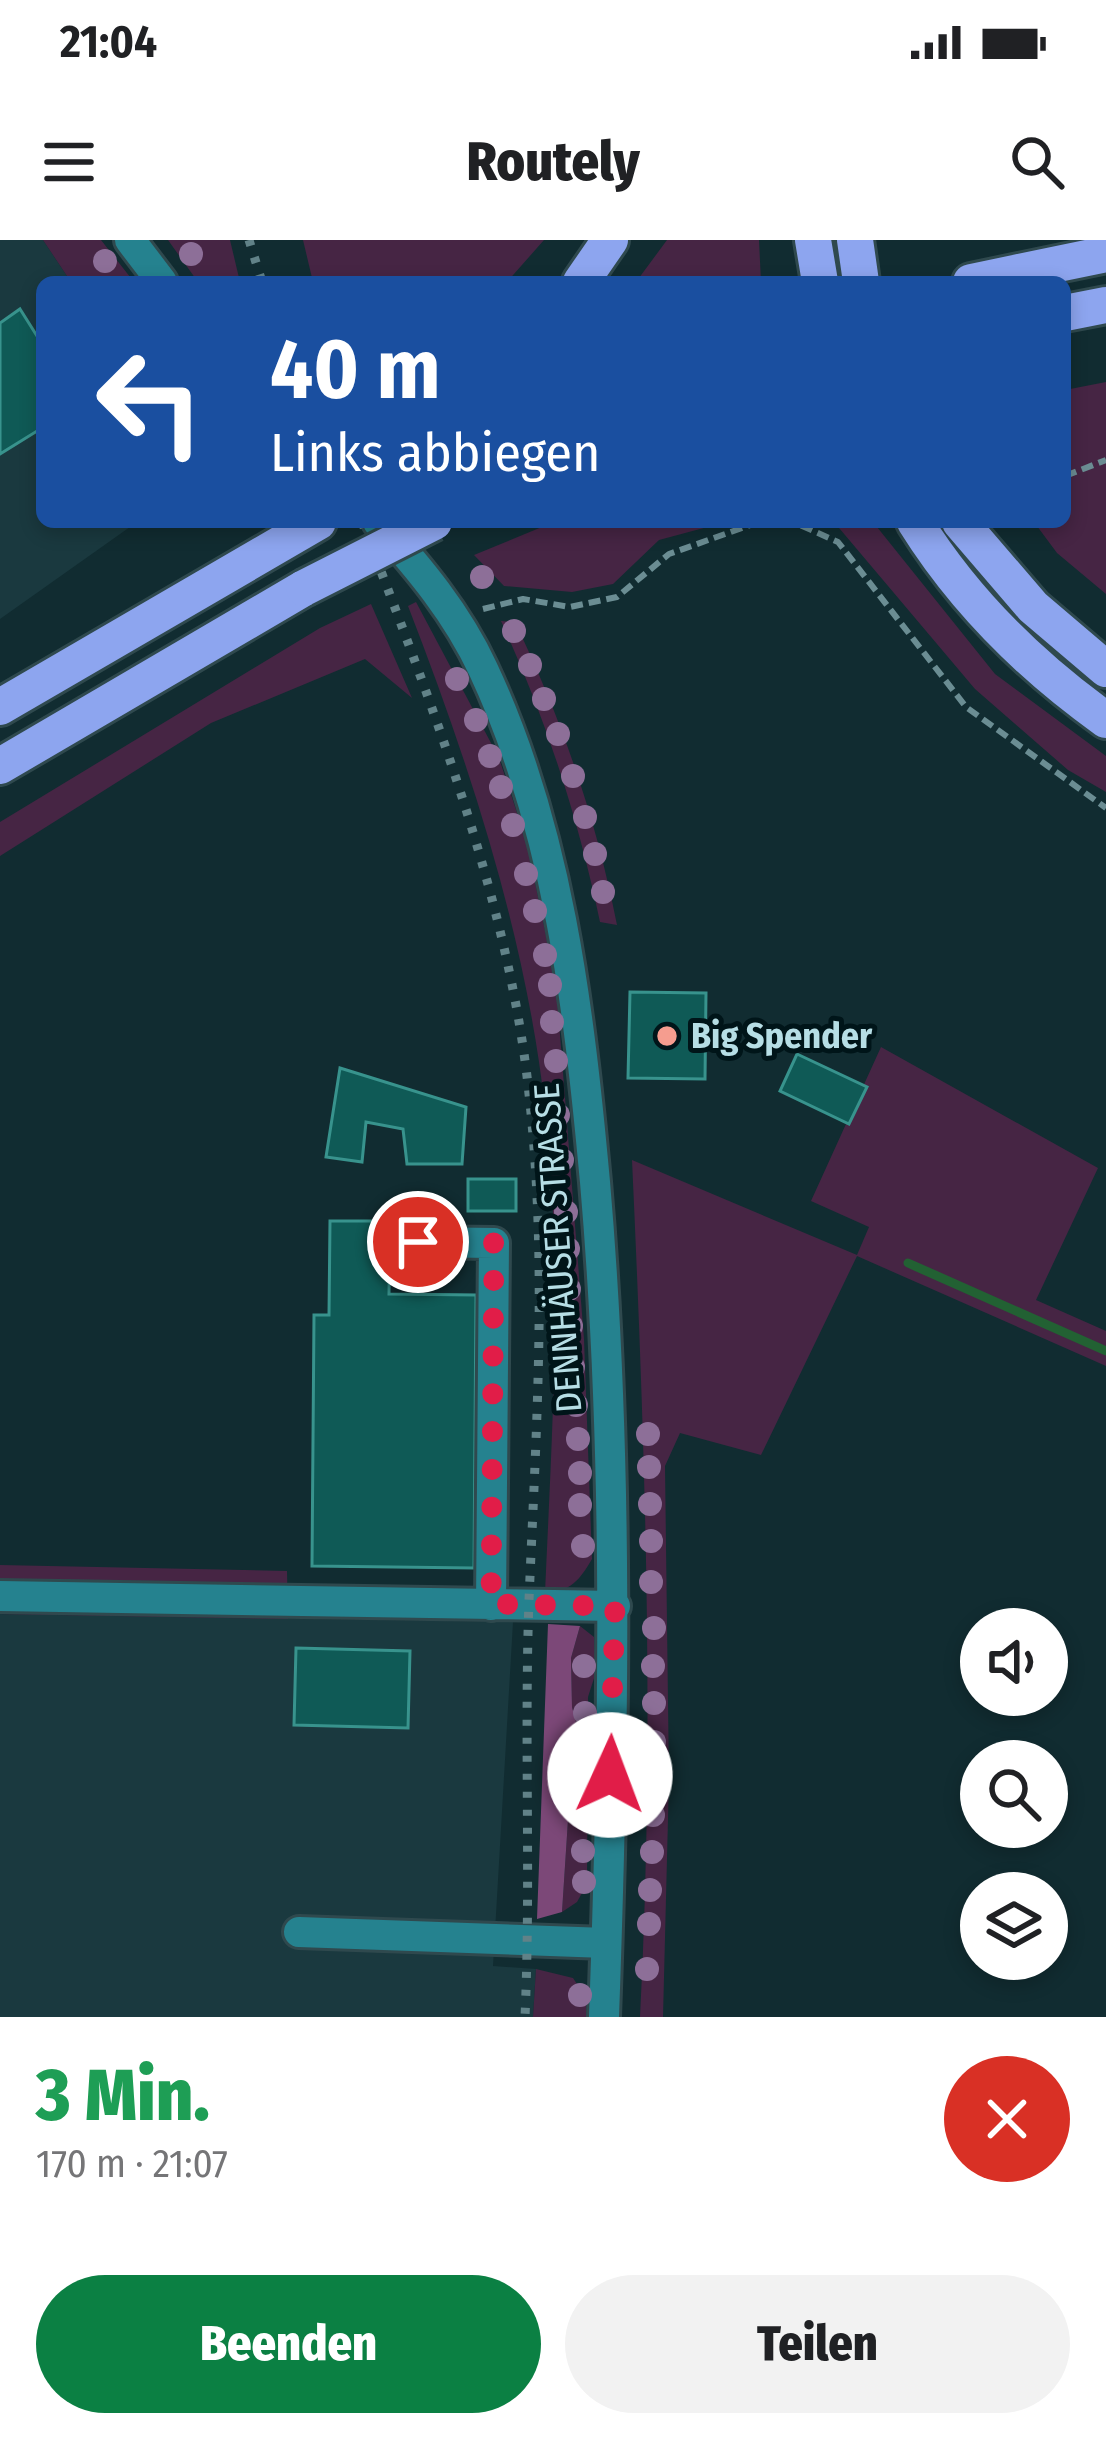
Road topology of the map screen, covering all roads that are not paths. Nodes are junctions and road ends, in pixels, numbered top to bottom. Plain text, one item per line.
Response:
1 (130, 240) edge
2 (610, 240) edge
3 (813, 240) edge
4 (855, 240) edge
5 (1106, 254) edge
6 (157, 276) edge
7 (584, 276) edge
8 (819, 276) edge
9 (860, 276) edge
10 (1000, 276) edge
11 (1106, 305) edge
12 (1071, 312) edge
13 (383, 528) edge
14 (422, 528) edge
15 (918, 528) edge
16 (965, 528) edge
17 (290, 532) edge
18 (1106, 669) edge
19 (0, 707) edge
20 (1106, 719) edge
21 (0, 766) edge
22 (418, 1242) dead end
23 (0, 1596) edge
24 (491, 1604) junction
25 (615, 1606) junction
26 (299, 1932) dead end
27 (606, 1943) junction
28 (604, 2017) edge

1 - 6 street
2 - 7 highway
3 - 8 highway
4 - 9 highway
5 - 10 highway
11 - 12 highway
13 - 25 street, DENNHÄUSER STRASSE
14 - 21 highway, bridge
15 - 20 highway
16 - 18 highway
17 - 19 highway
22 - 24 street
23 - 24 street
24 - 25 street
25 - 27 street, DENNHÄUSER STRASSE
26 - 27 street
27 - 28 street, DENNHÄUSER STRASSE

